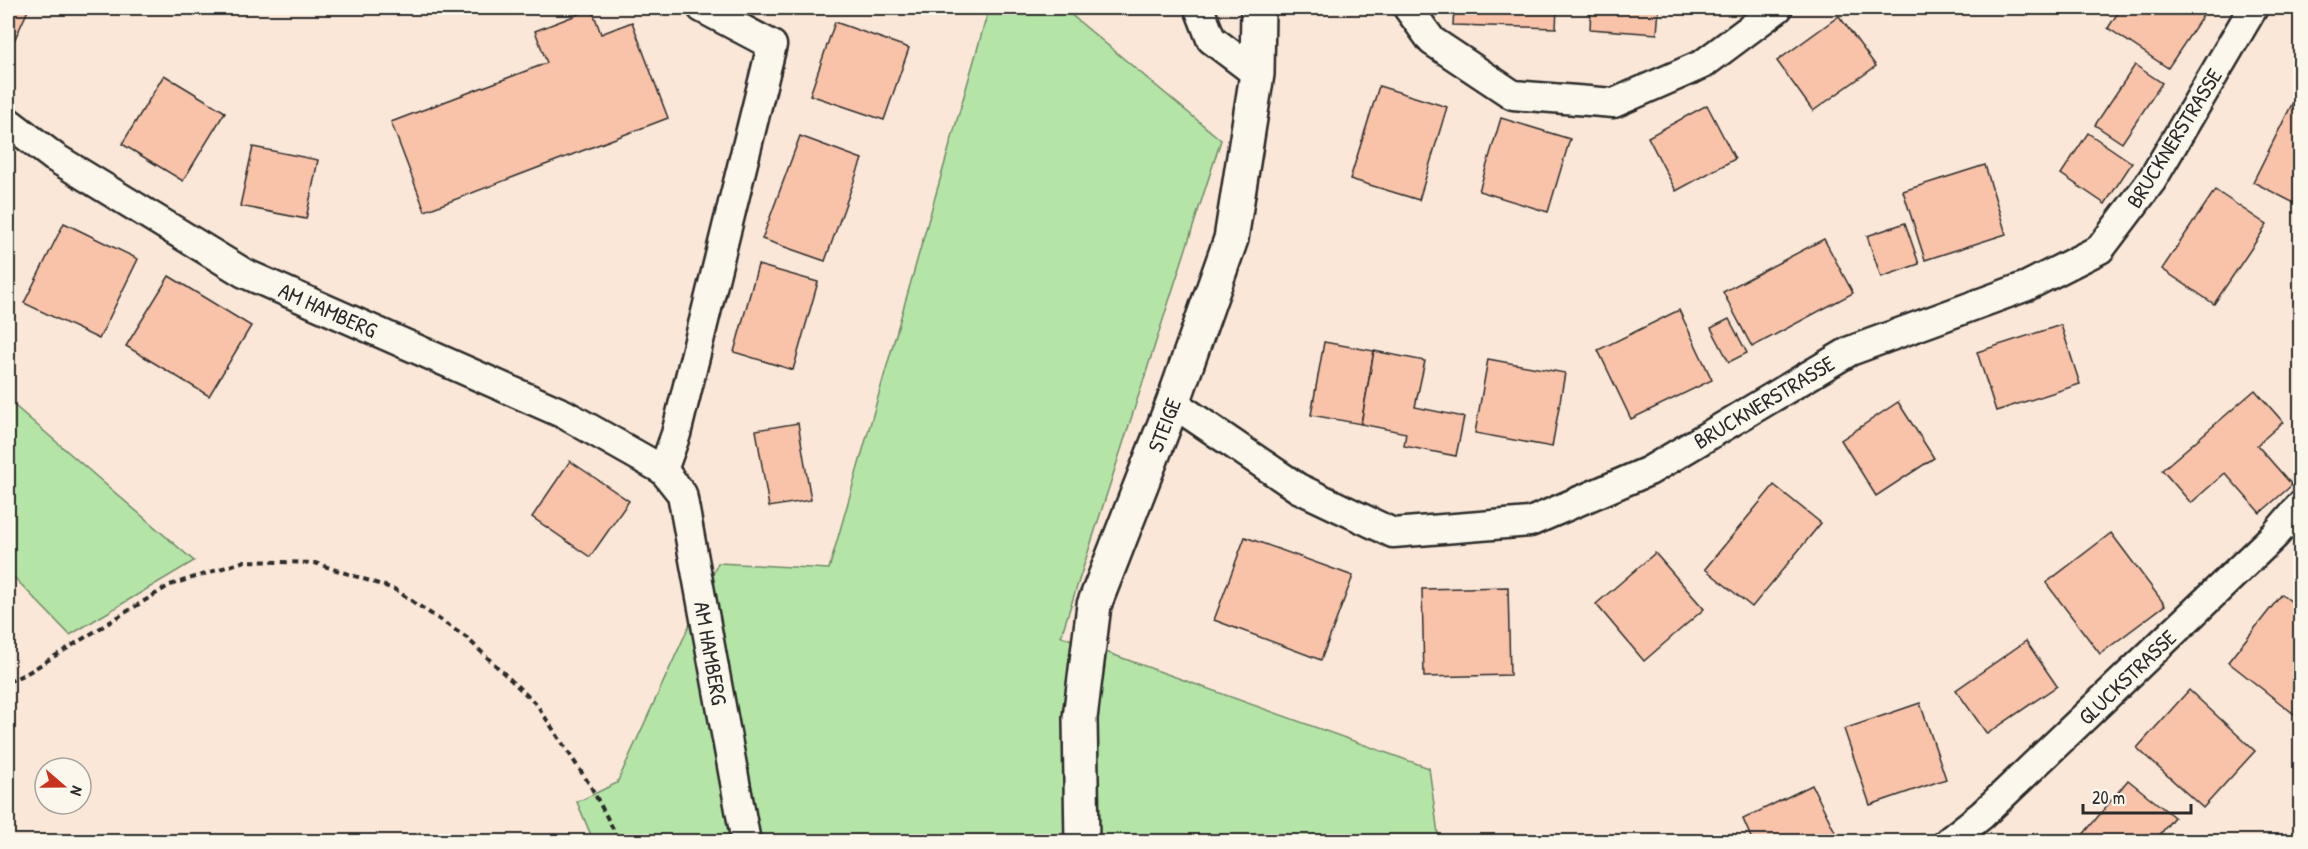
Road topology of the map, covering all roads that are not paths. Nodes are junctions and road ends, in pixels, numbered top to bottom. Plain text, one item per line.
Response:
1 (702, 8) edge
2 (1199, 8) edge
3 (1258, 8) edge
4 (1408, 8) edge
5 (1778, 8) edge
6 (2253, 8) edge
7 (1257, 74) junction
8 (8, 122) edge
9 (1173, 403) junction
10 (663, 470) junction
11 (2301, 506) edge
12 (746, 842) edge
13 (1082, 842) edge
14 (1948, 842) edge

1 - 10 street
2 - 7 street
3 - 7 street, STEIGE
4 - 5 street
6 - 9 street, BRUCKNERSTRASSE
7 - 9 street, STEIGE
8 - 10 street, AM HAMBERG
9 - 13 street, STEIGE
10 - 12 street, AM HAMBERG
11 - 14 street, GLUCKSTRASSE

